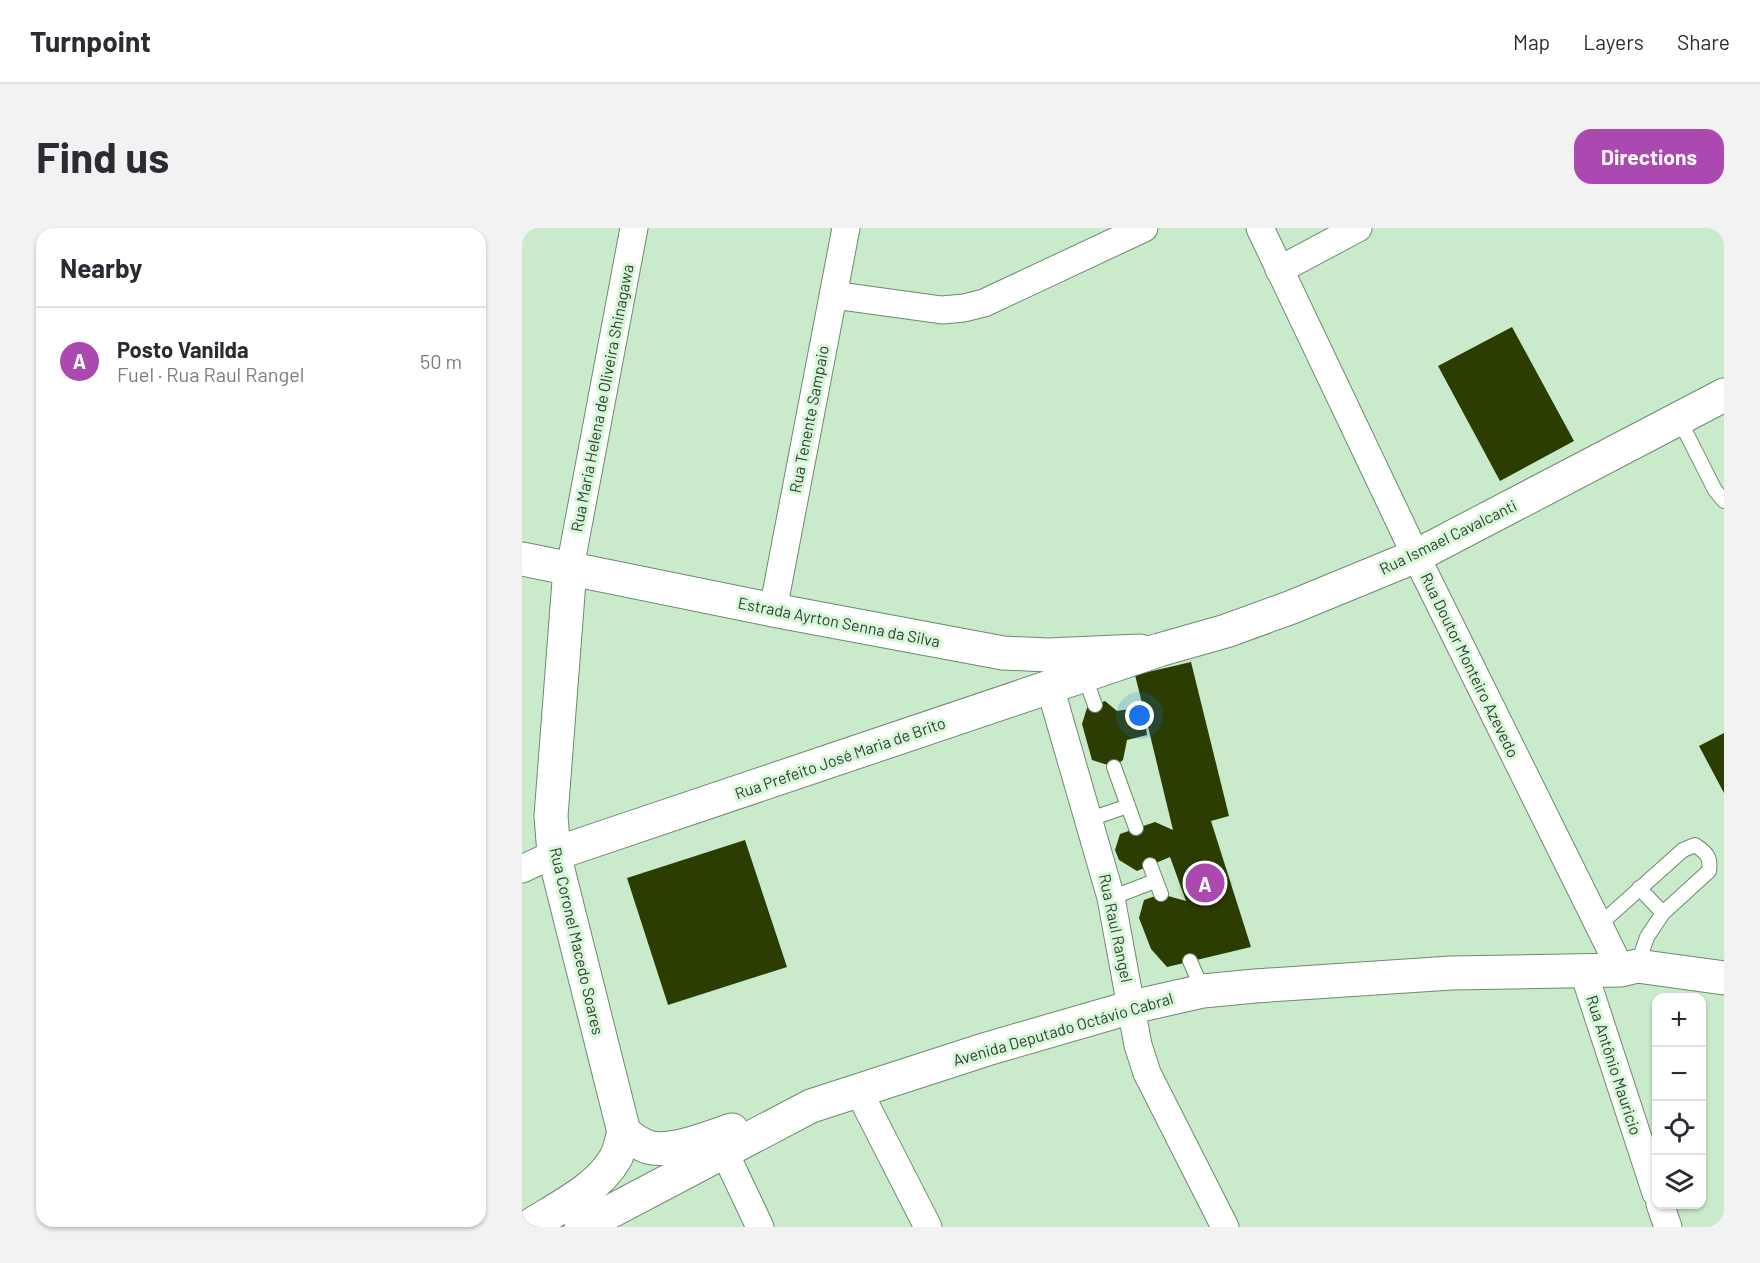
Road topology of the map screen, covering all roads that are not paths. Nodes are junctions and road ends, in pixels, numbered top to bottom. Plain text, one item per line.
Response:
1 (634, 228) edge
2 (846, 228) edge
3 (1144, 228) edge
4 (1260, 228) edge
5 (1358, 228) edge
6 (1279, 270) junction
7 (833, 295) junction
8 (1724, 394) edge
9 (1678, 418) junction
10 (1724, 501) edge
11 (1416, 556) junction
12 (522, 559) edge
13 (570, 568) junction
14 (773, 610) junction
15 (1160, 650) junction
16 (1050, 687) junction
17 (1114, 767) dead end
18 (1128, 806) junction
19 (1090, 819) junction
20 (1136, 828) dead end
21 (554, 854) junction
22 (1150, 865) dead end
23 (522, 869) edge
24 (1155, 881) junction
25 (1639, 888) junction
26 (1161, 894) dead end
27 (1111, 898) junction
28 (1663, 913) junction
29 (1599, 925) junction
30 (1190, 962) dead end
31 (1629, 968) junction
32 (1583, 970) junction
33 (1724, 978) edge
34 (1203, 992) junction
35 (1132, 1007) junction
36 (858, 1090) junction
37 (811, 1106) junction
38 (624, 1132) junction
39 (724, 1151) junction
40 (1652, 1181) edge
41 (1662, 1209) edge
42 (528, 1227) edge
43 (581, 1227) edge
44 (760, 1227) edge
45 (928, 1227) edge
46 (1225, 1227) edge
47 (1668, 1227) edge

1 - 13 street, Rua Maria Helena de Oliveira Shinagawa
2 - 7 street, Rua Tenente Sampaio
3 - 7 street
4 - 6 street, Rua Doutor Monteiro Azevedo
5 - 6 street
6 - 11 street, Rua Doutor Monteiro Azevedo
7 - 14 street, Rua Tenente Sampaio
8 - 9 main road, Rua Ismael Cavalcanti
9 - 10 lane
9 - 11 main road, Rua Ismael Cavalcanti
11 - 15 main road, Rua Ismael Cavalcanti
11 - 29 street, Rua Doutor Monteiro Azevedo
12 - 13 main road, Estrada Ayrton Senna da Silva
13 - 14 main road, Estrada Ayrton Senna da Silva
13 - 21 main road, Rua Coronel Macedo Soares
14 - 15 main road, Estrada Ayrton Senna da Silva
15 - 16 main road, Rua Prefeito José Maria de Brito
16 - 19 street, Rua Raul Rangel
16 - 21 main road, Rua Prefeito José Maria de Brito
17 - 18 lane
18 - 19 lane
18 - 20 lane
19 - 27 street, Rua Raul Rangel
21 - 23 street, Rua Prefeito José Maria de Brito
21 - 38 main road, Rua Coronel Macedo Soares
22 - 24 lane
24 - 26 lane
24 - 27 lane
25 - 28 lane
25 - 28 lane
25 - 29 lane
27 - 35 street, Rua Raul Rangel
28 - 31 lane
29 - 31 street, Rua Doutor Monteiro Azevedo
30 - 34 lane
31 - 32 main road, Avenida Deputado Octávio Cabral
31 - 33 main road, Avenida Deputado Octávio Cabral
32 - 34 main road, Avenida Deputado Octávio Cabral
32 - 40 street, Rua Antônio Mauricio
34 - 35 main road, Avenida Deputado Octávio Cabral
35 - 36 main road, Avenida Deputado Octávio Cabral
35 - 46 street, Rua Raul Rangel
36 - 37 main road, Avenida Deputado Octávio Cabral
36 - 45 street
37 - 38 main road
37 - 39 main road, Avenida Deputado Octávio Cabral
38 - 42 main road
39 - 43 main road, Avenida Deputado Octávio Cabral
39 - 44 street
41 - 47 street

